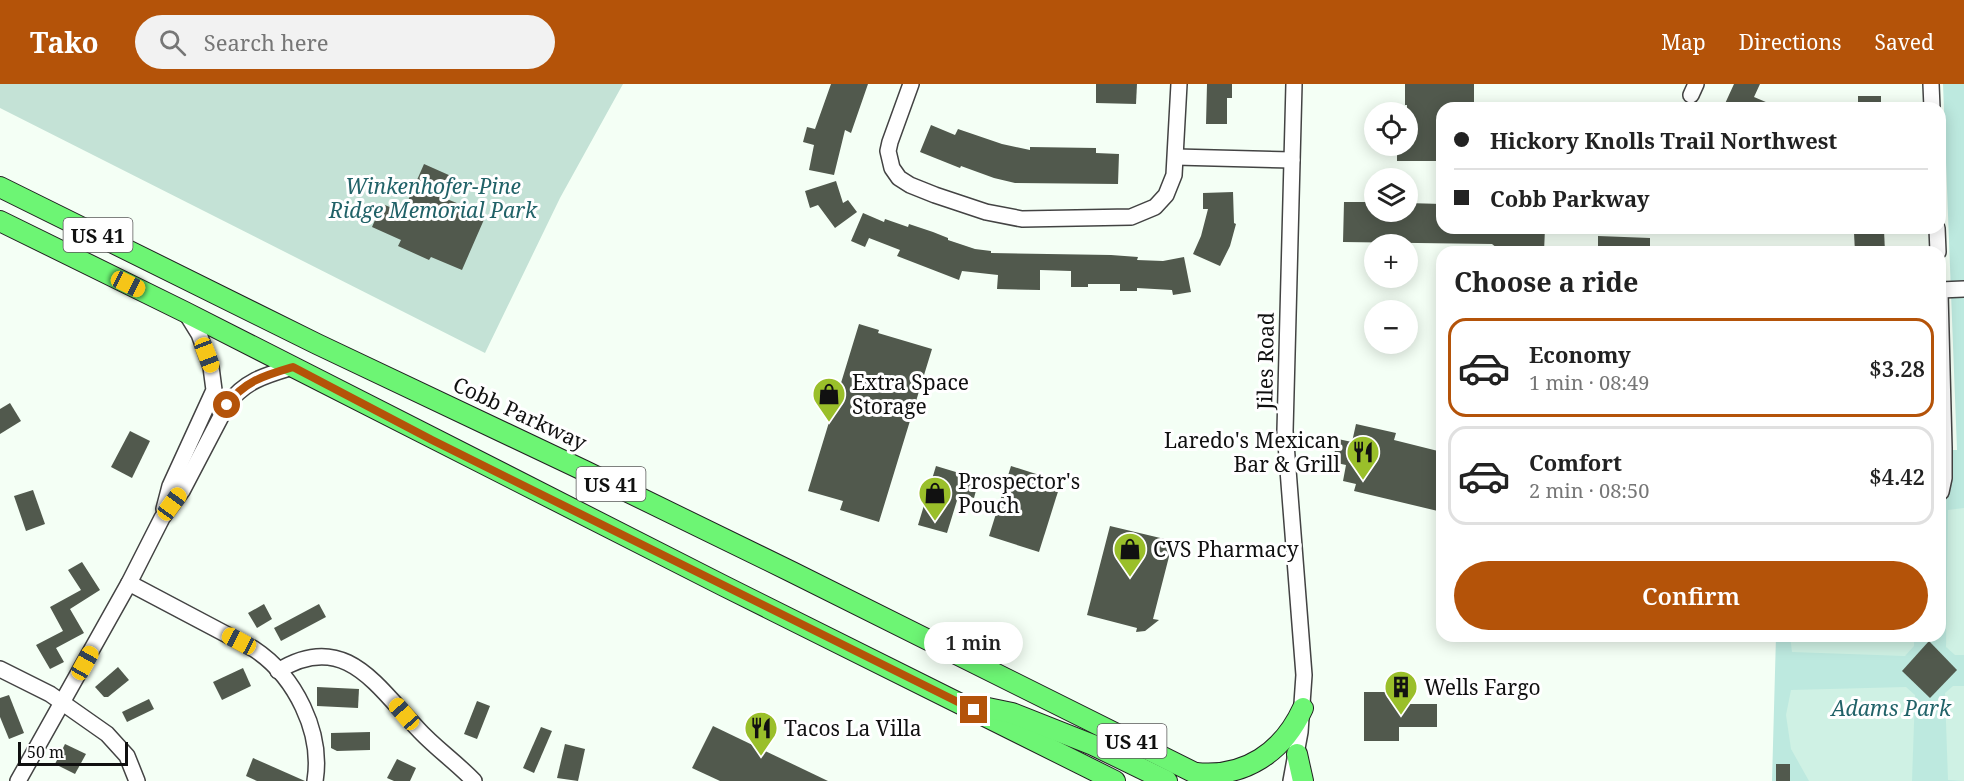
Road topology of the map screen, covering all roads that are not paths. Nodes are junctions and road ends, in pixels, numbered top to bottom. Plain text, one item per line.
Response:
1 (911, 84) edge
2 (1179, 84) edge
3 (1294, 84) edge
4 (1931, 84) edge
5 (1932, 102) edge
6 (1176, 157) junction
7 (1292, 160) junction
8 (0, 187) edge
9 (0, 220) edge
10 (1964, 289) edge
11 (1946, 290) edge
12 (185, 312) junction
13 (293, 367) junction
14 (162, 518) junction
15 (129, 583) junction
16 (0, 669) edge
17 (278, 671) junction
18 (63, 703) junction
19 (963, 705) junction
20 (1303, 708) junction
21 (1297, 754) junction
22 (1202, 777) edge
23 (18, 781) edge
24 (136, 781) edge
25 (315, 781) edge
26 (474, 781) edge
27 (1115, 781) edge
28 (1167, 781) edge
29 (1291, 781) edge
30 (1303, 781) edge

1 - 6 street
2 - 6 street
3 - 7 street, Jiles Road
4 - 5 street
6 - 7 street
7 - 20 street, Jiles Road
8 - 22 main road, Cobb Parkway / US 41
9 - 12 main road, US 41
10 - 11 street
12 - 13 main road, US 41
12 - 14 street
13 - 14 street
13 - 19 main road, US 41
14 - 15 street
15 - 17 street
15 - 18 street
16 - 18 street
17 - 25 street
17 - 26 street
18 - 23 street
18 - 24 street
19 - 27 main road, US 41
19 - 28 main road
20 - 21 street, Jiles Road
20 - 22 main road
21 - 29 street, Jiles Road
21 - 30 main road

